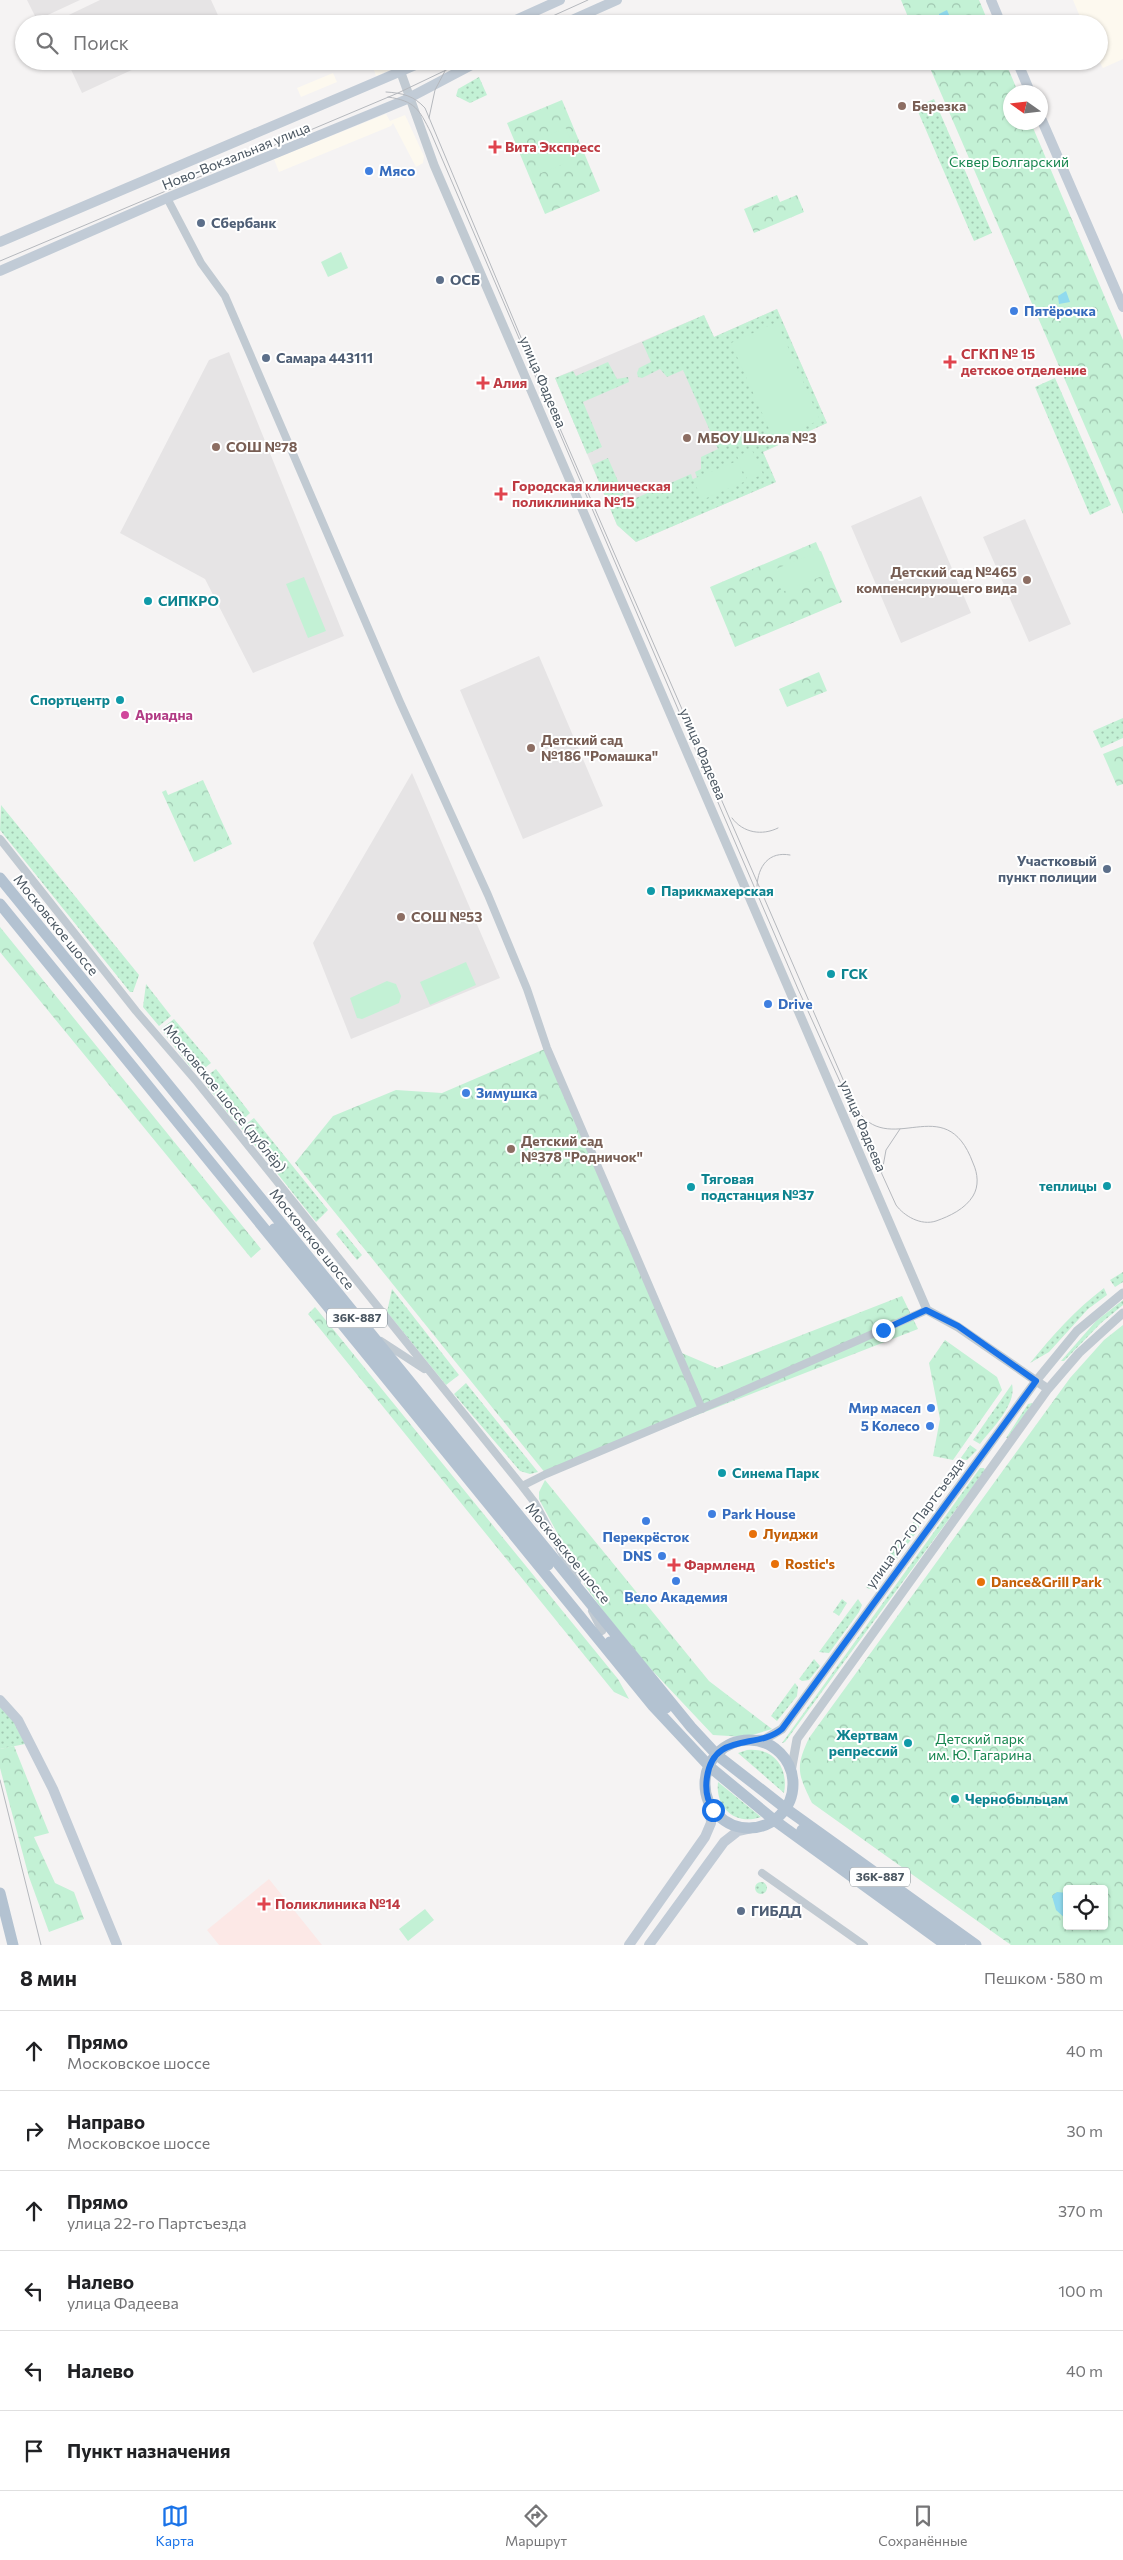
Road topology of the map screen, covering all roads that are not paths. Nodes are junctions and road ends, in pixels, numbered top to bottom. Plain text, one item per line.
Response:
1 (560, 0) edge
2 (617, 0) edge
3 (990, 0) edge
4 (527, 15) edge
5 (583, 15) edge
6 (997, 15) edge
7 (406, 70) edge
8 (462, 70) edge
9 (1021, 70) edge
10 (400, 73) junction
11 (1027, 85) edge
12 (408, 99) junction
13 (1046, 130) edge
14 (167, 198) junction
15 (0, 242) edge
16 (0, 271) edge
17 (1123, 307) edge
18 (0, 839) edge
19 (0, 878) edge
20 (0, 890) edge
21 (0, 904) edge
22 (1123, 1293) edge
23 (926, 1310) junction
24 (1123, 1313) edge
25 (346, 1318) junction
26 (371, 1334) junction
27 (429, 1373) junction
28 (1036, 1381) junction
29 (1048, 1389) junction
30 (702, 1409) junction
31 (994, 1437) junction
32 (1007, 1447) junction
33 (978, 1460) junction
34 (991, 1470) junction
35 (522, 1486) junction
36 (588, 1603) junction
37 (602, 1632) junction
38 (0, 1700) edge
39 (748, 1740) junction
40 (713, 1760) junction
41 (791, 1772) junction
42 (710, 1805) junction
43 (780, 1814) junction
44 (756, 1827) junction
45 (762, 1873) dead end
46 (0, 1893) edge
47 (13, 1945) edge
48 (117, 1945) edge
49 (629, 1945) edge
50 (649, 1945) edge
51 (864, 1945) edge
52 (946, 1945) edge
53 (960, 1945) edge
54 (976, 1945) edge

1 - 4 main road
2 - 5 main road
3 - 6 main road
7 - 10 main road, Ново-Вокзальная улица
8 - 12 main road, Ново-Вокзальная улица
9 - 11 main road
10 - 12 street, улица Фадеева
10 - 15 main road, Ново-Вокзальная улица
12 - 14 main road, Ново-Вокзальная улица
12 - 23 street, улица Фадеева
13 - 17 main road
14 - 16 main road, Ново-Вокзальная улица
14 - 30 street
18 - 27 street, Московское шоссе (дублёр)
19 - 26 main road, Московское шоссе / 36К-887
20 - 25 main road, Московское шоссе / 36К-887
21 - 40 main road, Московское шоссе / 36К-887
22 - 28 street, улица 22-го Партсъезда
23 - 28 street
23 - 30 street
24 - 29 street
25 - 26 street, Московское шоссе (дублёр)
25 - 37 main road, Московское шоссе / 36К-887
26 - 27 street, Московское шоссе (дублёр)
26 - 36 main road, Московское шоссе / 36К-887
27 - 35 street, Московское шоссе (дублёр)
28 - 29 street
28 - 31 street, улица 22-го Партсъезда
29 - 32 street
30 - 35 street
31 - 32 street
31 - 33 street, улица 22-го Партсъезда
32 - 34 street
33 - 34 street
33 - 39 street, улица 22-го Партсъезда
34 - 41 street
35 - 36 street, Московское шоссе (дублёр)
36 - 37 street, Московское шоссе (дублёр)
36 - 40 main road, Московское шоссе / 36К-887
37 - 40 main road, Московское шоссе / 36К-887
38 - 48 main road
39 - 40 main road
39 - 41 main road
40 - 42 main road
40 - 43 main road, Московское шоссе / 36К-887
40 - 43 main road, Московское шоссе / 36К-887
41 - 43 main road
42 - 44 main road
42 - 49 main road
43 - 44 main road
43 - 52 main road, Московское шоссе / 36К-887
43 - 53 main road, Московское шоссе / 36К-887
43 - 54 main road, Московское шоссе / 36К-887
44 - 50 main road
45 - 51 street
46 - 47 main road

